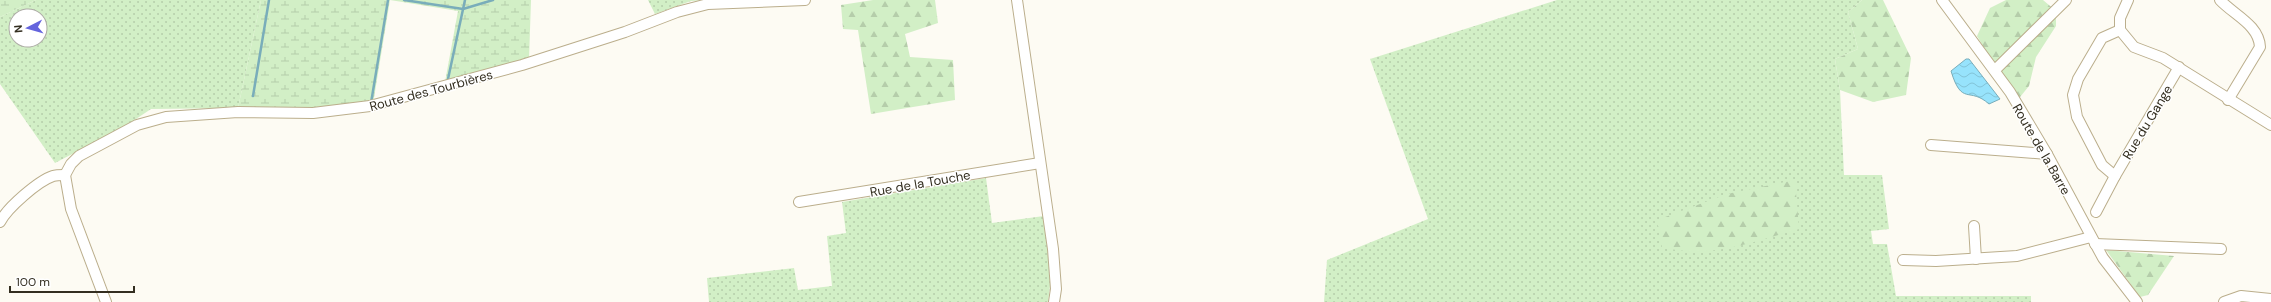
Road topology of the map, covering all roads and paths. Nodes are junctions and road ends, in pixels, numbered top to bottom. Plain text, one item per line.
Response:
1 (805, 0) edge
2 (1017, 0) edge
3 (1942, 0) edge
4 (2066, 0) edge
5 (2128, 0) edge
6 (2220, 0) edge
7 (2120, 30) junction
8 (2179, 68) junction
9 (1995, 70) junction
10 (2228, 100) junction
11 (2271, 125) edge
12 (1931, 145) dead end
13 (2047, 154) junction
14 (1040, 163) junction
15 (65, 175) junction
16 (2115, 176) junction
17 (799, 202) dead end
18 (2096, 212) dead end
19 (0, 222) edge
20 (1974, 226) dead end
21 (2093, 240) junction
22 (2221, 249) dead end
23 (1976, 259) junction
24 (1902, 260) dead end
25 (2271, 298) edge
26 (106, 302) edge
27 (1054, 302) edge
28 (2137, 302) edge
29 (2224, 302) edge

1 - 15 street, Route des Tourbières
2 - 14 street
3 - 9 street, Route de la Barre
4 - 9 street
5 - 7 street
6 - 10 street
7 - 8 street
7 - 16 street, Rue du Gange
8 - 10 street
8 - 16 street, Rue du Gange
9 - 13 street, Route de la Barre
10 - 11 street
12 - 13 street
13 - 21 street, Route de la Barre
14 - 17 street, Rue de la Touche
14 - 27 street
15 - 19 street
15 - 26 street
16 - 18 street, Rue du Gange
20 - 23 street
21 - 22 street
21 - 23 street
21 - 28 street, Route de la Barre
23 - 24 street
25 - 29 street

